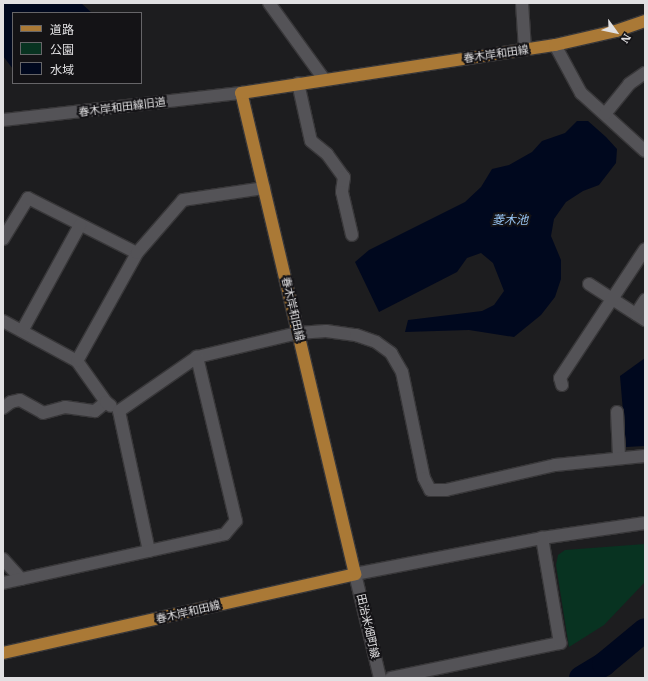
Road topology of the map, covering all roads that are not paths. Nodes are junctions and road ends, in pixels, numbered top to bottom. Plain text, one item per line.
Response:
1 (269, 3) edge
2 (522, 3) edge
3 (645, 21) edge
4 (556, 45) junction
5 (525, 50) junction
6 (645, 73) edge
7 (324, 79) junction
8 (298, 83) junction
9 (241, 93) junction
10 (605, 114) junction
11 (3, 120) edge
12 (645, 151) edge
13 (264, 188) junction
14 (80, 225) junction
15 (352, 235) dead end
16 (4, 236) edge
17 (645, 249) edge
18 (137, 253) junction
19 (589, 284) dead end
20 (612, 300) junction
21 (645, 300) edge
22 (640, 317) edge
23 (3, 320) edge
24 (22, 330) junction
25 (298, 333) junction
26 (197, 357) junction
27 (77, 361) junction
28 (562, 385) dead end
29 (106, 402) junction
30 (3, 408) edge
31 (119, 411) junction
32 (617, 412) dead end
33 (619, 456) junction
34 (645, 456) edge
35 (645, 523) edge
36 (542, 538) junction
37 (148, 551) junction
38 (3, 559) edge
39 (355, 574) junction
40 (21, 579) junction
41 (3, 583) edge
42 (3, 653) edge
43 (380, 678) edge
44 (391, 678) edge

1 - 7 street
2 - 5 street
3 - 4 main road, 春木岸和田線
4 - 5 main road, 春木岸和田線
4 - 10 street
5 - 7 main road, 春木岸和田線
6 - 10 street
7 - 8 main road, 春木岸和田線
8 - 9 main road, 春木岸和田線
8 - 15 street
9 - 11 street, 春木岸和田線旧道
9 - 13 main road, 春木岸和田線
10 - 12 street
13 - 18 street
13 - 25 main road, 春木岸和田線
14 - 16 street
14 - 18 street
14 - 24 street
17 - 20 street
18 - 27 street
19 - 20 street
20 - 22 street
20 - 28 street
21 - 22 street
23 - 24 street
24 - 27 street
25 - 26 street
25 - 33 street
25 - 39 main road, 春木岸和田線
26 - 31 street
26 - 37 street
27 - 29 street
29 - 30 street
29 - 31 street
31 - 37 street
32 - 33 street
33 - 34 street
35 - 36 street
36 - 39 street
36 - 44 street
37 - 40 street
38 - 40 street
39 - 42 main road, 春木岸和田線
39 - 43 street, 田治米畑町線
40 - 41 street

